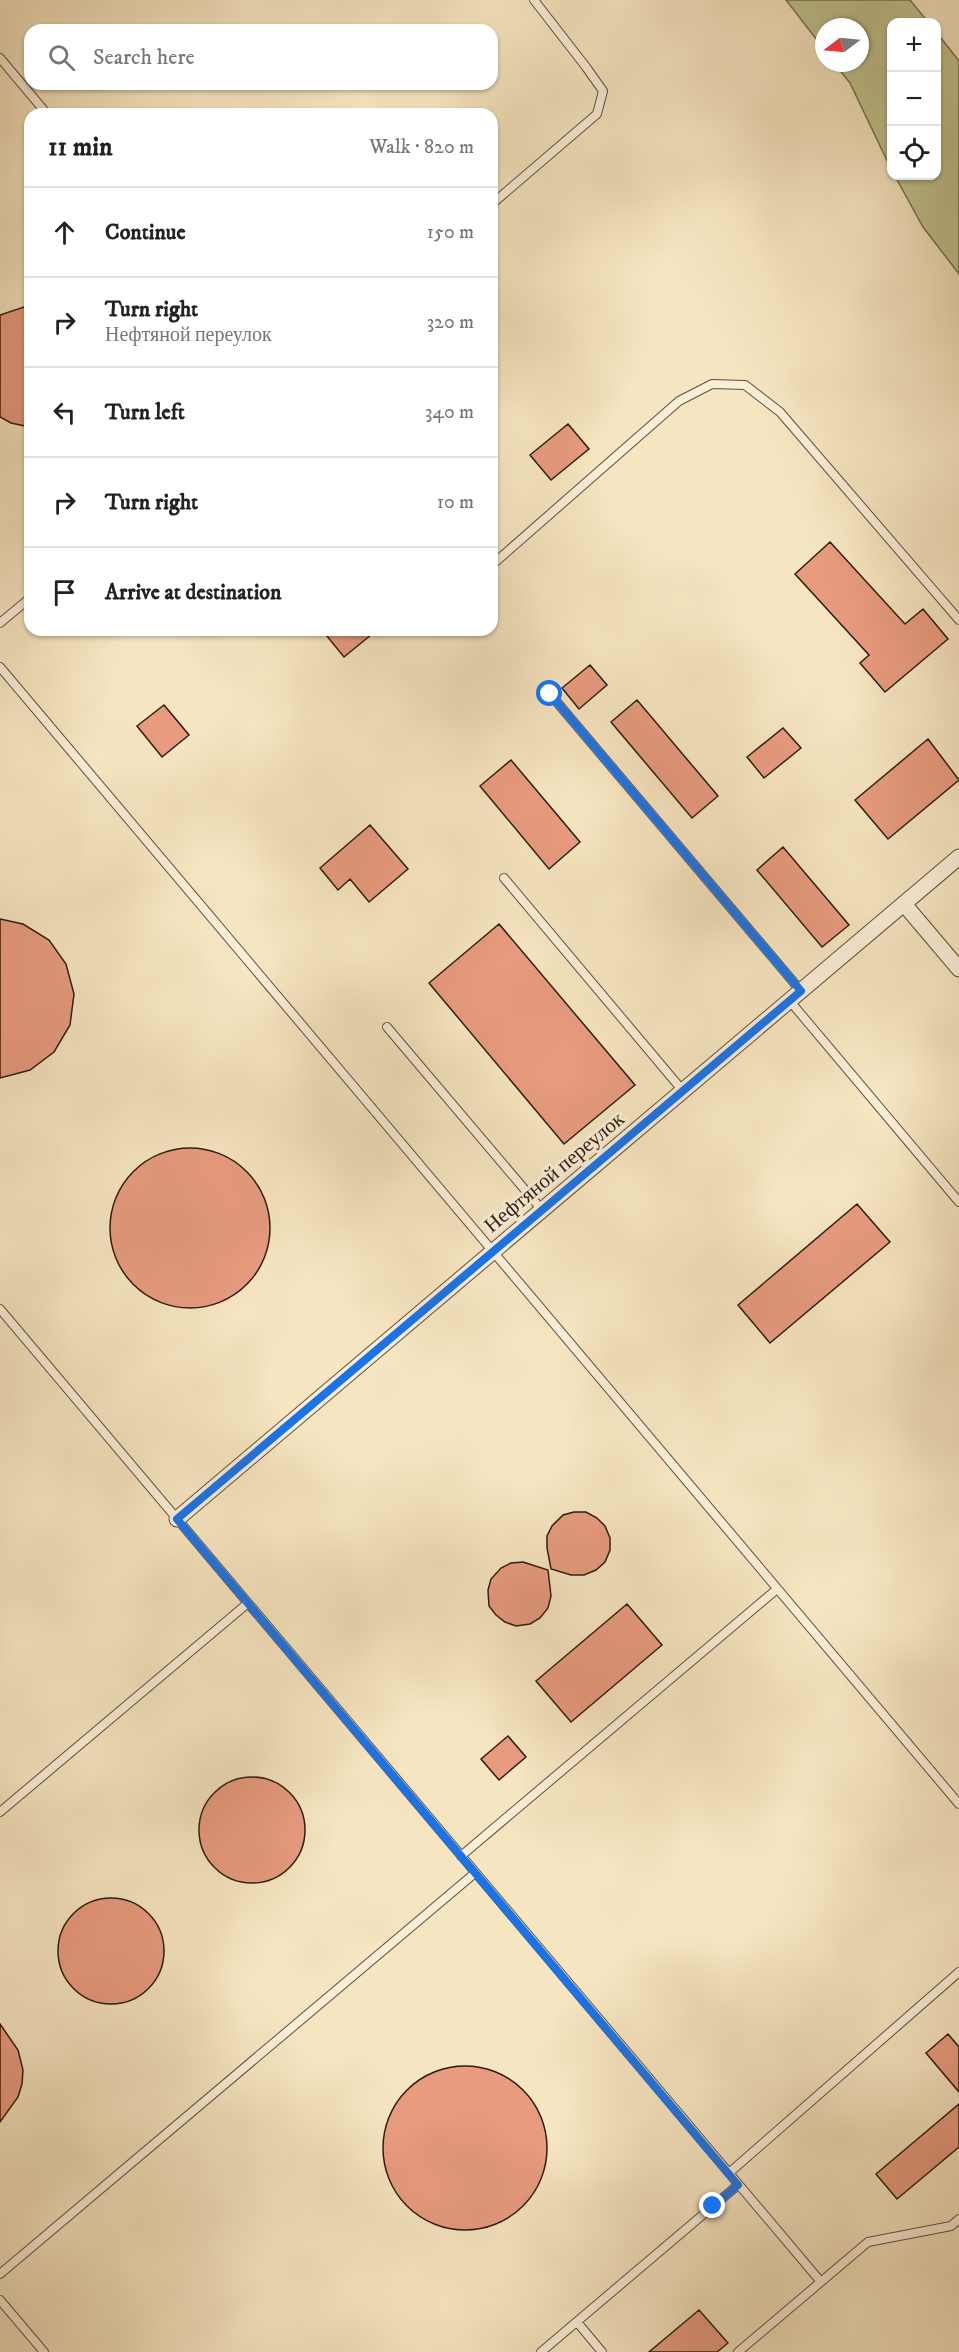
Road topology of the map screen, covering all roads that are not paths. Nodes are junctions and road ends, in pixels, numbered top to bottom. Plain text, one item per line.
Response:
1 (534, 0) edge
2 (0, 58) edge
3 (24, 87) edge
4 (27, 90) edge
5 (42, 108) edge
6 (498, 199) edge
7 (498, 560) edge
8 (24, 603) edge
9 (959, 620) edge
10 (0, 623) edge
11 (0, 667) edge
12 (550, 694) dead end
13 (959, 857) edge
14 (504, 878) dead end
15 (904, 904) junction
16 (959, 969) edge
17 (795, 996) junction
18 (387, 1027) dead end
19 (682, 1091) junction
20 (959, 1202) edge
21 (542, 1210) junction
22 (493, 1251) junction
23 (0, 1309) edge
24 (177, 1519) junction
25 (777, 1589) junction
26 (248, 1603) junction
27 (959, 1804) edge
28 (0, 1812) edge
29 (461, 1856) junction
30 (475, 1872) junction
31 (959, 1972) edge
32 (729, 2174) junction
33 (738, 2185) junction
34 (959, 2219) edge
35 (0, 2274) edge
36 (821, 2282) junction
37 (0, 2300) edge
38 (577, 2322) junction
39 (44, 2352) edge
40 (541, 2352) edge
41 (602, 2352) edge
42 (738, 2352) edge

1 - 6 lane
2 - 3 lane
4 - 5 lane
7 - 9 lane
8 - 10 lane
11 - 22 lane
12 - 17 lane
13 - 15 street, Нефтяной переулок
14 - 19 lane
15 - 16 street
15 - 17 street, Нефтяной переулок
17 - 19 street, Нефтяной переулок
17 - 20 lane
18 - 21 lane
19 - 21 street, Нефтяной переулок
21 - 22 street, Нефтяной переулок
22 - 24 street, Нефтяной переулок
22 - 25 lane
23 - 24 lane
24 - 26 lane
25 - 27 lane
25 - 29 lane
26 - 28 lane
26 - 29 lane
29 - 30 lane
30 - 32 lane
30 - 35 lane
31 - 32 lane
32 - 33 lane
33 - 36 lane
33 - 38 lane
34 - 36 lane
36 - 42 lane
37 - 39 lane
38 - 40 lane
38 - 41 lane

